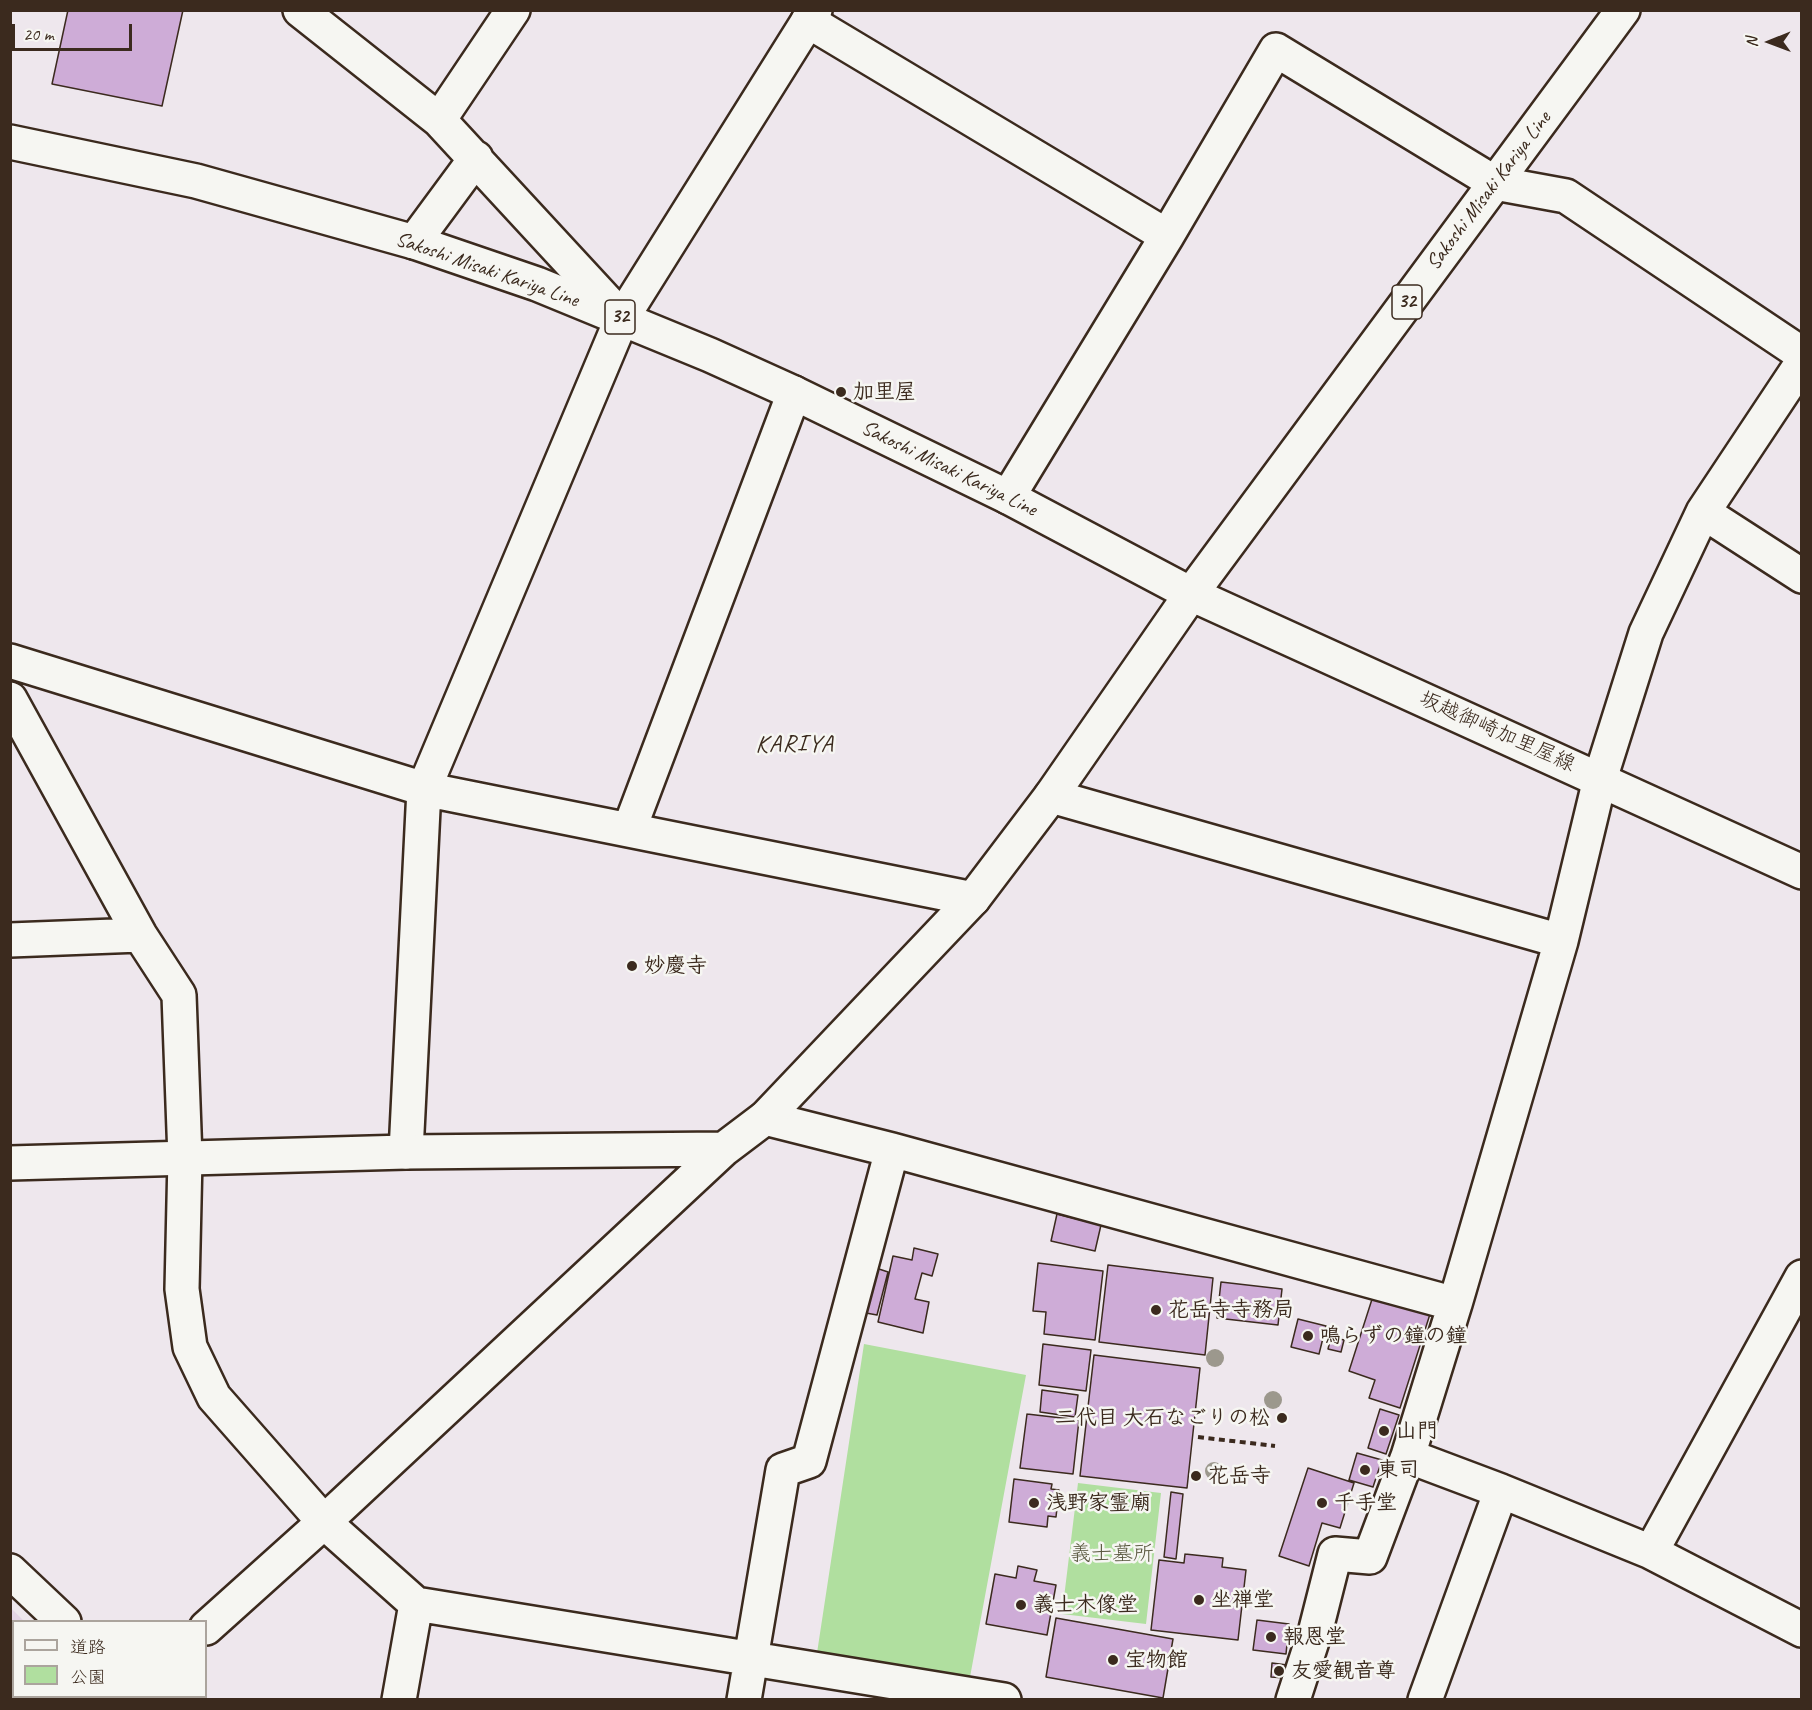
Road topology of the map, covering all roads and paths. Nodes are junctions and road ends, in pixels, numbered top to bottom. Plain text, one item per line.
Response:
1 (300, 10) edge
2 (513, 10) edge
3 (1620, 11) edge
4 (811, 16) edge
5 (439, 120) junction
6 (10, 142) edge
7 (476, 158) junction
8 (1495, 183) junction
9 (1167, 236) junction
10 (414, 242) junction
11 (622, 318) junction
12 (1802, 354) edge
13 (1802, 363) edge
14 (794, 393) junction
15 (1008, 497) junction
16 (1703, 512) junction
17 (1802, 576) edge
18 (1191, 594) junction
19 (10, 661) edge
20 (10, 699) edge
21 (1600, 779) junction
22 (424, 789) junction
23 (1051, 796) junction
24 (629, 830) junction
25 (1802, 872) edge
26 (973, 900) junction
27 (140, 935) junction
28 (10, 940) edge
29 (1561, 941) junction
30 (765, 1118) junction
31 (724, 1149) junction
32 (892, 1150) junction
33 (406, 1152) junction
34 (185, 1158) junction
35 (10, 1163) edge
36 (1802, 1277) edge
37 (1455, 1304) junction
38 (1198, 1437) dead end
39 (1275, 1446) dead end
40 (1407, 1456) junction
41 (1501, 1491) junction
42 (324, 1522) junction
43 (1651, 1552) junction
44 (10, 1571) edge
45 (416, 1604) junction
46 (62, 1620) edge
47 (207, 1627) edge
48 (1802, 1630) edge
49 (750, 1659) junction
50 (399, 1700) edge
51 (744, 1700) edge
52 (1004, 1700) edge
53 (1293, 1700) edge
54 (1425, 1700) edge

1 - 5 street
2 - 5 street
3 - 8 street, Sakoshi Misaki Kariya Line / 32
4 - 9 street
4 - 11 street
5 - 7 street
6 - 10 street, Sakoshi Misaki Kariya Line / 32
7 - 10 street
7 - 11 street
8 - 9 street
8 - 12 street
8 - 18 street, Sakoshi Misaki Kariya Line / 32
9 - 15 street
10 - 11 street, Sakoshi Misaki Kariya Line / 32
11 - 14 street, Sakoshi Misaki Kariya Line / 32
11 - 22 street
13 - 16 street
14 - 15 street, Sakoshi Misaki Kariya Line / 32
14 - 24 street
15 - 18 street, Sakoshi Misaki Kariya Line / 32
16 - 17 street
16 - 21 street
18 - 21 street, 坂越御崎加里屋線 / 32
18 - 23 street
19 - 22 street
20 - 27 street
21 - 25 street, 坂越御崎加里屋線 / 32
21 - 29 street
22 - 24 street
22 - 33 street
23 - 26 street
23 - 29 street
24 - 26 street
26 - 30 street
27 - 28 street
27 - 34 street
29 - 37 street
30 - 31 street
30 - 32 street
31 - 33 street
31 - 42 street
32 - 37 street
32 - 49 street
33 - 34 street
34 - 35 street
34 - 42 street
36 - 43 street
37 - 40 street
38 - 39 path
40 - 41 street
40 - 53 street
41 - 43 street
41 - 54 street
42 - 45 street
42 - 47 street
43 - 48 street
44 - 46 street
45 - 49 street
45 - 50 street
49 - 51 street
49 - 52 street

